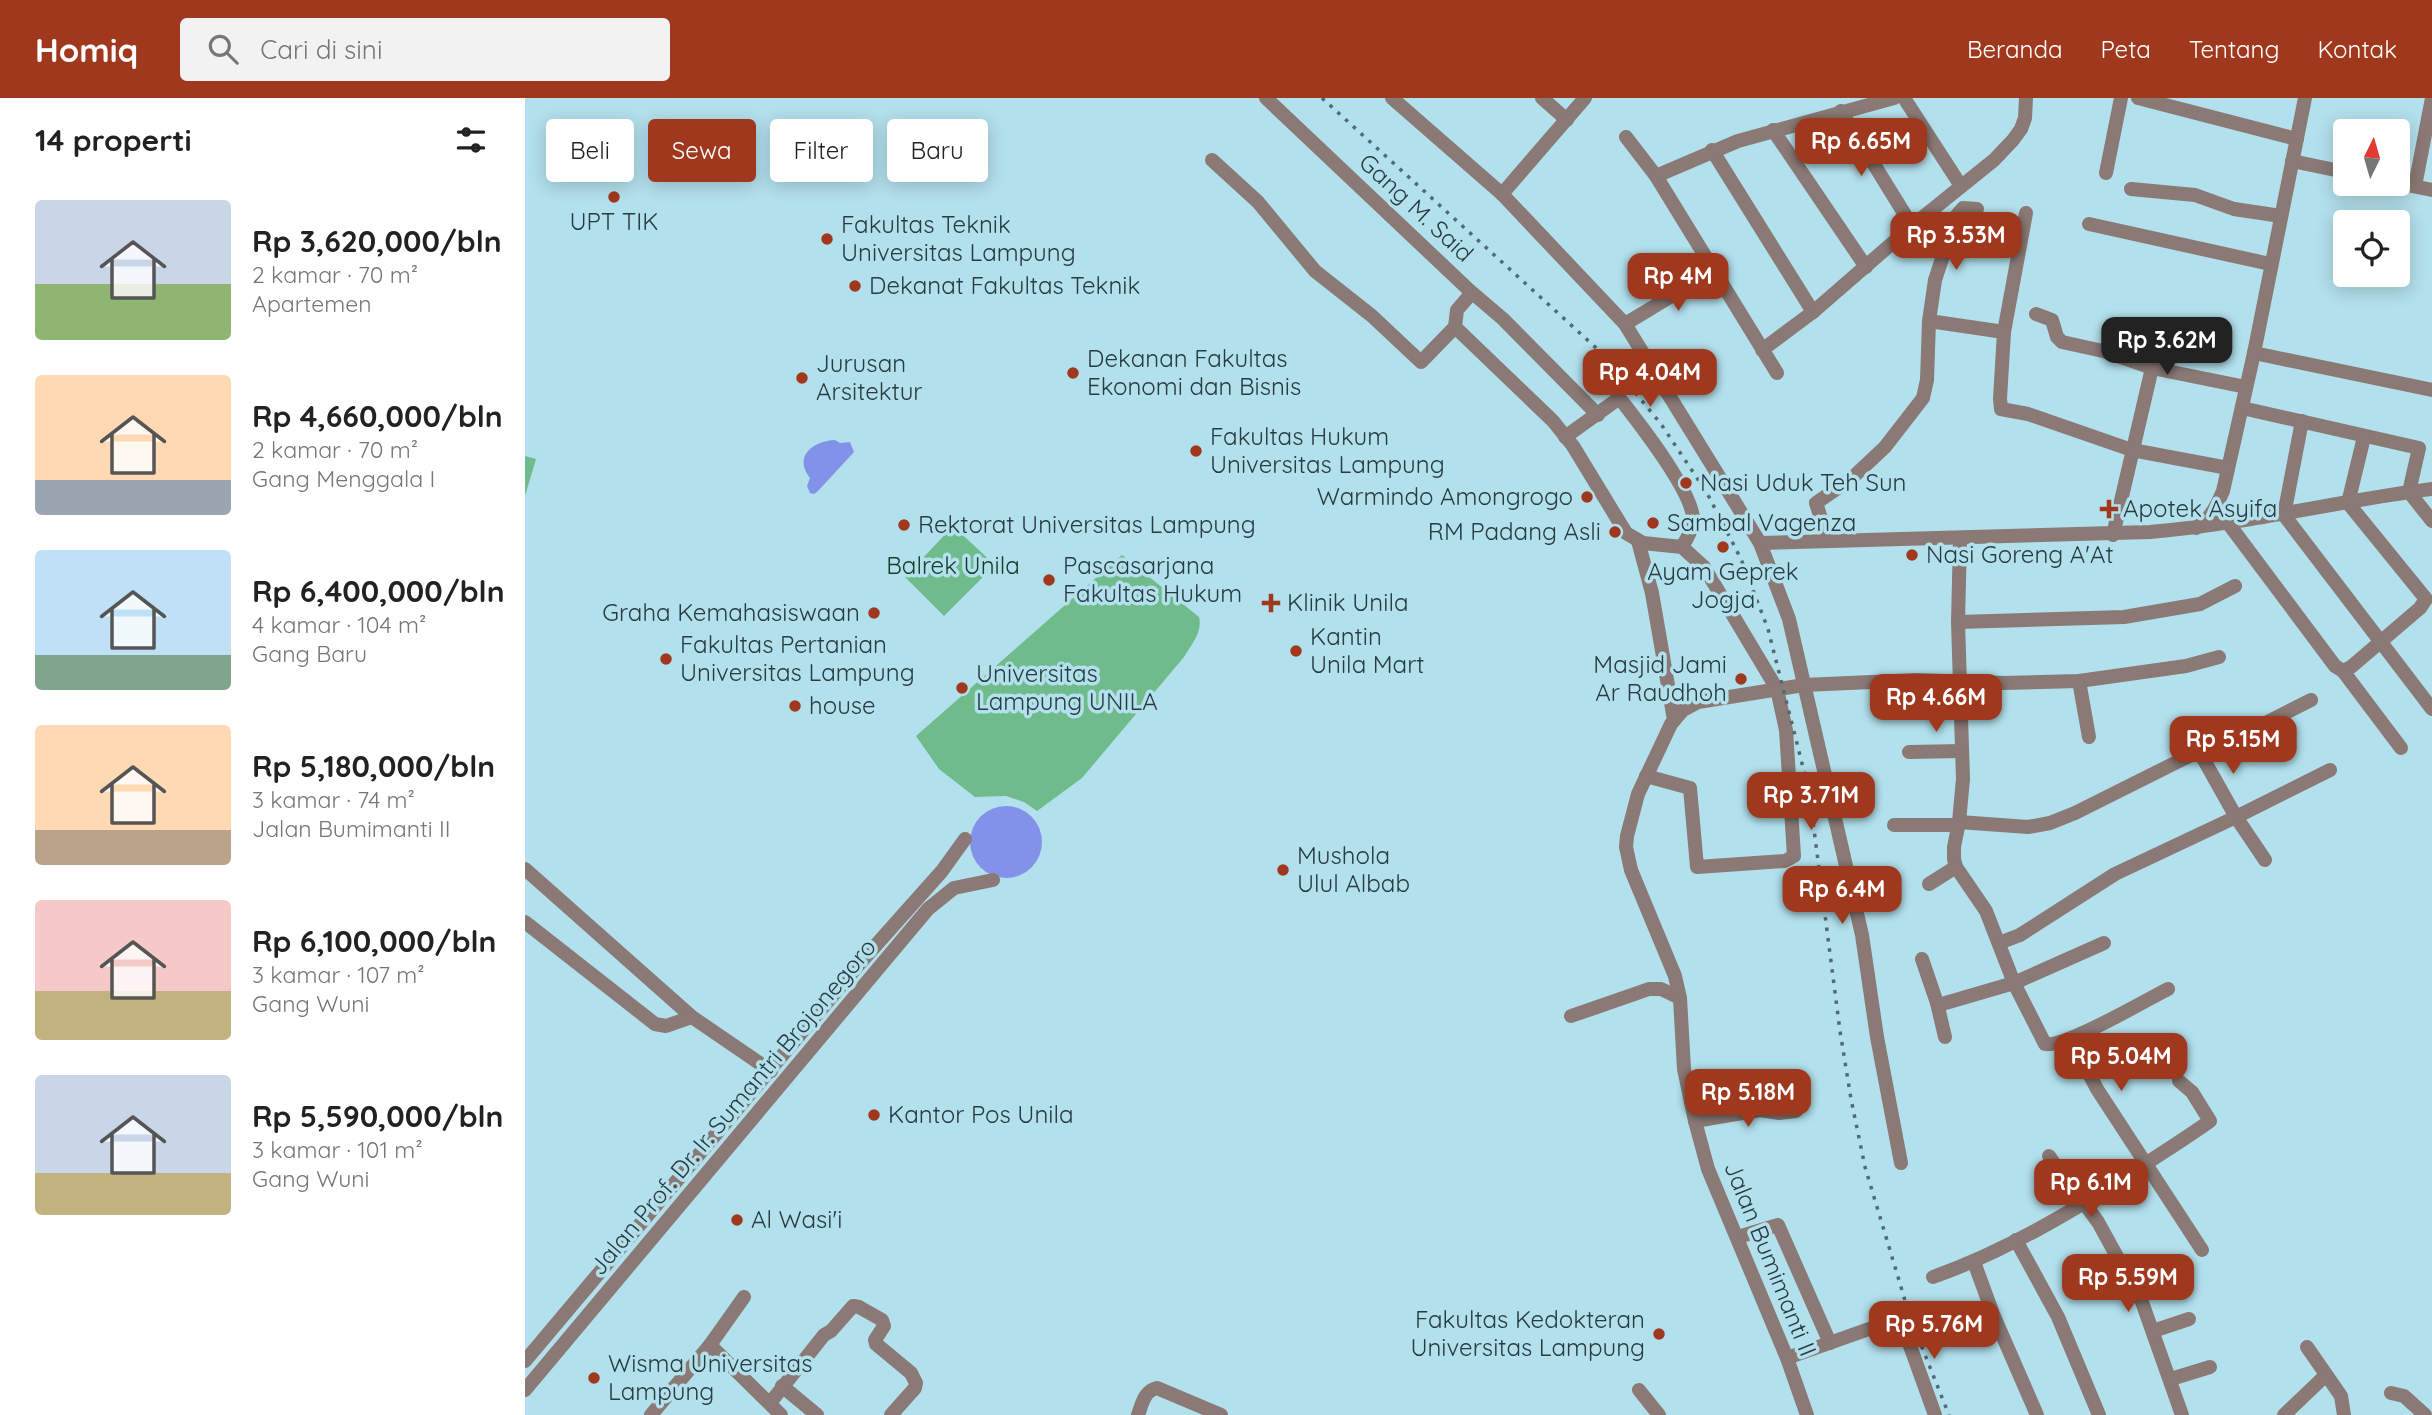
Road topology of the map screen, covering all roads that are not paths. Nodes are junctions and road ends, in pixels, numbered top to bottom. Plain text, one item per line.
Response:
1 (1266, 98) edge
2 (1391, 98) edge
3 (1542, 98) edge
4 (1585, 98) edge
5 (1894, 98) edge
6 (1904, 98) edge
7 (2026, 98) edge
8 (2121, 98) edge
9 (2138, 98) edge
10 (2196, 98) edge
11 (2305, 98) edge
12 (2432, 98) edge
13 (1841, 111) junction
14 (2193, 113) junction
15 (1567, 121) junction
16 (1773, 130) junction
17 (1626, 137) dead end
18 (2297, 139) junction
19 (1712, 150) junction
20 (1212, 160) dead end
21 (2293, 161) junction
22 (2333, 169) edge
23 (2106, 173) dead end
24 (1656, 176) junction
25 (2410, 185) edge
26 (1961, 186) junction
27 (2415, 186) junction
28 (2131, 188) dead end
29 (2432, 190) edge
30 (1502, 194) junction
31 (1977, 209) dead end
32 (2026, 214) dead end
33 (2281, 216) junction
34 (2089, 224) dead end
35 (1912, 226) junction
36 (2270, 264) junction
37 (1866, 267) junction
38 (1713, 271) junction
39 (1469, 290) junction
40 (1813, 312) junction
41 (2036, 314) dead end
42 (1929, 321) junction
43 (1625, 324) junction
44 (1455, 327) junction
45 (2004, 332) junction
46 (1762, 350) junction
47 (2254, 353) junction
48 (2151, 368) junction
49 (1777, 373) dead end
50 (2246, 387) junction
51 (2432, 390) edge
52 (2242, 408) junction
53 (1598, 415) junction
54 (2302, 421) junction
55 (1565, 437) junction
56 (2364, 437) junction
57 (2426, 449) edge
58 (2132, 450) junction
59 (2228, 468) junction
60 (2432, 489) edge
61 (2409, 492) junction
62 (2348, 503) junction
63 (2284, 515) junction
64 (2432, 521) edge
65 (2228, 523) junction
66 (2195, 528) junction
67 (2113, 534) junction
68 (1960, 538) junction
69 (1828, 540) junction
70 (1638, 541) junction
71 (1760, 543) junction
72 (1682, 547) junction
73 (2235, 586) dead end
74 (2429, 594) edge
75 (1958, 622) junction
76 (2381, 643) junction
77 (2219, 657) dead end
78 (2343, 671) junction
79 (1959, 681) junction
80 (2079, 681) junction
81 (1804, 685) junction
82 (1777, 688) junction
83 (2311, 700) dead end
84 (2432, 709) edge
85 (1674, 720) junction
86 (2089, 737) dead end
87 (2401, 748) dead end
88 (1962, 751) junction
89 (2199, 751) junction
90 (1909, 752) dead end
91 (2330, 770) dead end
92 (1646, 776) junction
93 (2236, 817) junction
94 (1959, 824) junction
95 (1894, 825) dead end
96 (965, 839) dead end
97 (2265, 860) dead end
98 (1956, 867) junction
99 (525, 869) edge
100 (993, 880) dead end
101 (1929, 884) dead end
102 (525, 922) edge
103 (1999, 943) junction
104 (2104, 943) dead end
105 (1922, 959) dead end
106 (2014, 983) junction
107 (2168, 989) dead end
108 (1680, 998) junction
109 (1937, 1003) junction
110 (1571, 1016) dead end
111 (692, 1017) junction
112 (1945, 1037) dead end
113 (2071, 1039) junction
114 (771, 1071) junction
115 (2179, 1081) dead end
116 (1796, 1111) dead end
117 (1695, 1121) junction
118 (2049, 1156) dead end
119 (1901, 1163) dead end
120 (2145, 1164) junction
121 (2083, 1204) junction
122 (650, 1214) junction
123 (663, 1226) junction
124 (1738, 1237) junction
125 (2016, 1240) junction
126 (2202, 1250) dead end
127 (1974, 1262) junction
128 (1933, 1277) dead end
129 (744, 1297) dead end
130 (2189, 1319) dead end
131 (2153, 1331) junction
132 (1830, 1343) junction
133 (710, 1345) junction
134 (2307, 1347) dead end
135 (1787, 1358) junction
136 (525, 1362) edge
137 (2210, 1367) dead end
138 (2326, 1375) junction
139 (2171, 1379) junction
140 (782, 1386) junction
141 (525, 1390) edge
142 (1639, 1390) dead end
143 (2391, 1393) dead end
144 (770, 1403) junction
145 (660, 1412) edge
146 (781, 1415) edge
147 (817, 1415) edge
148 (891, 1415) edge
149 (1138, 1415) edge
150 (1221, 1415) edge
151 (1659, 1415) edge
152 (1807, 1415) edge
153 (1935, 1415) edge
154 (2037, 1415) edge
155 (2099, 1415) edge
156 (2182, 1415) edge
157 (2284, 1415) edge
158 (2344, 1415) edge
159 (2425, 1415) edge

1 - 39 street, Gang M. Said
2 - 30 street
3 - 15 street
4 - 15 street
5 - 13 street
6 - 26 street
7 - 26 street
8 - 23 street
9 - 14 street
10 - 14 street
11 - 18 street
12 - 27 street
13 - 16 street
13 - 35 street
14 - 18 street
15 - 30 street
16 - 19 street
16 - 37 street
17 - 24 street
18 - 21 street
19 - 24 street
19 - 40 street
20 - 44 street, Gang M. Said
21 - 22 street
21 - 33 street
24 - 38 street
25 - 27 street
26 - 35 street
27 - 29 street
28 - 33 street
30 - 43 street
31 - 42 street
32 - 45 street
33 - 36 street
34 - 36 street
35 - 37 street
36 - 47 street
37 - 40 street
38 - 43 street
38 - 46 street
39 - 44 street, Gang M. Said
39 - 53 street
40 - 46 street
41 - 48 street
42 - 45 street
42 - 69 street
43 - 71 street
44 - 55 street
45 - 58 street
46 - 49 street
47 - 50 street
47 - 51 street
48 - 50 street
48 - 58 street
50 - 52 street
52 - 54 street
52 - 59 street
53 - 55 street
53 - 72 street
54 - 56 street
54 - 63 street
55 - 70 street
56 - 57 street
56 - 62 street
57 - 61 street
58 - 59 street
58 - 67 street
59 - 66 street
60 - 61 street
61 - 62 street
61 - 64 street
62 - 63 street
62 - 74 street
63 - 65 street
63 - 76 street
65 - 66 street
65 - 78 street
66 - 67 street
67 - 68 street
68 - 69 street
68 - 75 street
69 - 71 street
70 - 72 street
70 - 85 street
71 - 81 street
72 - 82 street
73 - 75 street
74 - 76 street
75 - 79 street
76 - 78 street
76 - 84 street
77 - 80 street
78 - 87 street
79 - 80 street
79 - 81 street
79 - 88 street
80 - 86 street
81 - 82 street
81 - 119 street
82 - 85 street
82 - 92 street
83 - 89 street
85 - 92 street, Jalan Bumimanti II
88 - 90 street
88 - 94 street
89 - 93 street
89 - 94 street
91 - 93 street
92 - 108 street, Jalan Bumimanti II
93 - 97 street
93 - 103 street
94 - 95 street
94 - 98 street
96 - 114 street, Jalan Prof. Dr. Ir. Sumantri Brojonegoro
98 - 101 street
98 - 103 street
99 - 111 street
100 - 123 street, Jalan Prof. Dr. Ir. Sumantri Brojonegoro
102 - 111 street
103 - 106 street
104 - 106 street
105 - 109 street
106 - 109 street
106 - 113 street
107 - 113 street
108 - 110 street
108 - 117 street, Jalan Bumimanti II
109 - 112 street
111 - 114 street
113 - 120 street
114 - 122 street, Jalan Prof. Dr. Ir. Sumantri Brojonegoro
115 - 120 street
116 - 117 street
117 - 124 street, Jalan Bumimanti II
118 - 121 street
120 - 121 street
120 - 126 street
121 - 125 street
121 - 131 street
122 - 123 street
122 - 136 street, Jalan Prof. Dr. Ir. Sumantri Brojonegoro
123 - 141 street, Jalan Prof. Dr. Ir. Sumantri Brojonegoro
124 - 132 street
124 - 135 street, Jalan Bumimanti II
125 - 127 street
125 - 155 street
127 - 128 street
127 - 154 street
129 - 133 street
130 - 131 street
131 - 139 street
132 - 135 street
132 - 153 street
133 - 144 street
133 - 145 street
134 - 138 street
135 - 152 street, Jalan Bumimanti II
137 - 139 street
138 - 157 street
138 - 158 street
139 - 156 street
140 - 144 street
140 - 147 street
140 - 148 street
142 - 151 street
143 - 159 street
144 - 146 street
149 - 150 street

